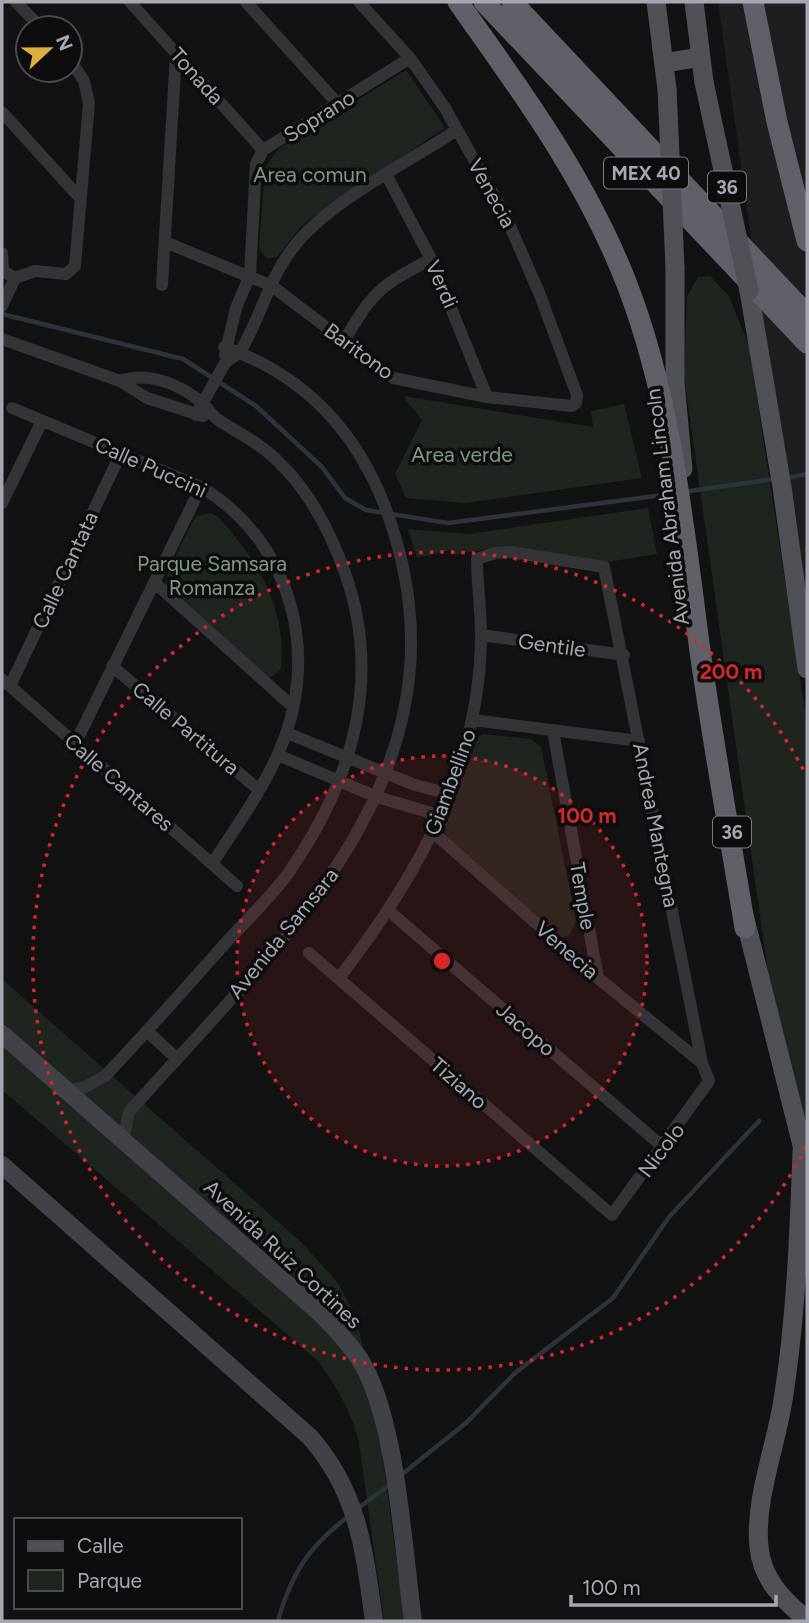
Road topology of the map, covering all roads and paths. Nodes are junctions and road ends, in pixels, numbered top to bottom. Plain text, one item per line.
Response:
1 (130, 2) edge
2 (246, 2) edge
3 (359, 2) edge
4 (458, 2) edge
5 (484, 2) edge
6 (512, 2) edge
7 (656, 2) edge
8 (694, 2) edge
9 (752, 2) edge
10 (176, 54) junction
11 (701, 57) junction
12 (410, 58) junction
13 (664, 63) junction
14 (84, 83) edge
15 (338, 104) junction
16 (2, 112) edge
17 (457, 130) junction
18 (263, 150) junction
19 (387, 176) junction
20 (80, 198) junction
21 (804, 221) edge
22 (807, 241) edge
23 (165, 242) junction
24 (2, 253) edge
25 (431, 259) junction
26 (2, 272) edge
27 (250, 275) junction
28 (15, 278) junction
29 (162, 285) dead end
30 (272, 286) junction
31 (4, 302) edge
32 (807, 315) edge
33 (2, 340) edge
34 (344, 341) junction
35 (807, 343) edge
36 (224, 347) junction
37 (240, 352) junction
38 (225, 363) junction
39 (120, 381) junction
40 (487, 397) junction
41 (572, 406) joint
42 (12, 408) dead end
43 (199, 409) junction
44 (42, 421) junction
45 (121, 453) junction
46 (201, 487) junction
47 (2, 503) edge
48 (605, 568) joint
49 (154, 582) junction
50 (481, 635) junction
51 (624, 655) junction
52 (112, 666) junction
53 (807, 669) edge
54 (6, 683) edge
55 (292, 706) junction
56 (473, 720) junction
57 (553, 731) junction
58 (287, 733) junction
59 (639, 741) junction
60 (75, 744) junction
61 (278, 755) junction
62 (349, 760) junction
63 (387, 773) junction
64 (340, 780) junction
65 (259, 790) junction
66 (450, 794) junction
67 (377, 797) junction
68 (442, 816) junction
69 (435, 833) junction
70 (212, 864) junction
71 (237, 886) dead end
72 (389, 911) junction
73 (746, 928) junction
74 (309, 953) dead end
75 (339, 978) junction
76 (598, 978) junction
77 (147, 1031) junction
78 (2, 1034) edge
79 (177, 1059) junction
80 (702, 1063) junction
81 (709, 1081) joint
82 (65, 1091) junction
83 (123, 1140) junction
84 (803, 1140) junction
85 (663, 1147) junction
86 (2, 1165) edge
87 (807, 1166) edge
88 (609, 1214) joint
89 (807, 1620) edge
90 (374, 1621) edge
91 (413, 1621) edge

1 - 10 street, Tonada
2 - 15 street
3 - 12 street, Venecia
4 - 73 highway
5 - 35 highway, MEX 40
6 - 32 highway, MEX 40
7 - 13 main road, Avenida Abraham Lincoln / 36
8 - 11 main road, 36
9 - 21 highway
10 - 18 street, Tonada
10 - 23 street
11 - 13 main road
11 - 53 main road, 36, bridge
12 - 15 street, Soprano
12 - 17 street, Venecia
13 - 73 main road, Avenida Abraham Lincoln / 36, bridge
14 - 20 street
15 - 18 street, Soprano
16 - 20 street
17 - 19 street
17 - 41 street, Venecia
18 - 27 street, Soprano
19 - 25 street, Verdi
19 - 30 street
20 - 28 street
21 - 22 highway
23 - 27 street, Baritono
23 - 29 street
24 - 26 street
25 - 34 street
25 - 40 street, Verdi
26 - 28 street
27 - 30 street, Baritono
27 - 36 street, Soprano
28 - 31 street
30 - 34 street, Baritono
30 - 37 street
33 - 39 street, Avenida Samsara
34 - 40 street, Baritono
36 - 37 street, Avenida Samsara
36 - 38 street
37 - 38 street
37 - 63 street, Avenida Samsara
38 - 43 street
39 - 43 street, Avenida Samsara
39 - 43 street, Avenida Samsara
40 - 41 street, Baritono
42 - 44 street, Calle Puccini
43 - 62 street, Avenida Samsara
44 - 45 street, Calle Puccini
44 - 47 street
45 - 46 street, Calle Puccini
45 - 54 street, Calle Cantata
46 - 49 street
46 - 55 street, Calle Puccini
48 - 50 street, Giambellino
48 - 51 street, Andrea Mantegna
49 - 52 street
49 - 55 street
50 - 51 street, Gentile
50 - 56 street, Giambellino
51 - 59 street, Andrea Mantegna
52 - 60 street
52 - 65 street, Calle Partitura
54 - 60 street, Calle Cantares
55 - 58 street, Calle Puccini
56 - 57 street
56 - 66 street, Giambellino
57 - 59 street
57 - 76 street, Temple
58 - 61 street, Calle Puccini
58 - 62 street
59 - 80 street, Andrea Mantegna
60 - 70 street, Calle Cantares
61 - 64 street
61 - 65 street, Calle Puccini
62 - 63 street
62 - 64 street, Avenida Samsara
63 - 66 street
63 - 67 street, Avenida Samsara
64 - 67 street
64 - 77 street, Avenida Samsara
65 - 70 street, Calle Puccini
66 - 68 street, Giambellino
67 - 68 street
67 - 79 street, Avenida Samsara
68 - 69 street, Giambellino
69 - 72 street, Giambellino
69 - 76 street, Venecia
70 - 71 street, Calle Cantares
72 - 75 street, Giambellino
72 - 85 street, Jacopo
73 - 84 main road, Avenida Abraham Lincoln / 36
74 - 75 street, Tiziano
75 - 88 street, Tiziano
76 - 80 street, Venecia
77 - 79 street
77 - 82 street, Avenida Samsara
78 - 82 main road, Avenida Ruiz Cortines
79 - 83 street, Avenida Samsara
80 - 81 street, Andrea Mantegna
81 - 85 street, Nicolo
82 - 83 main road, Avenida Ruiz Cortines
83 - 91 main road, Avenida Ruiz Cortines
84 - 87 main road, Avenida Abraham Lincoln / 36
84 - 89 main road
85 - 88 street, Nicolo
86 - 90 main road

